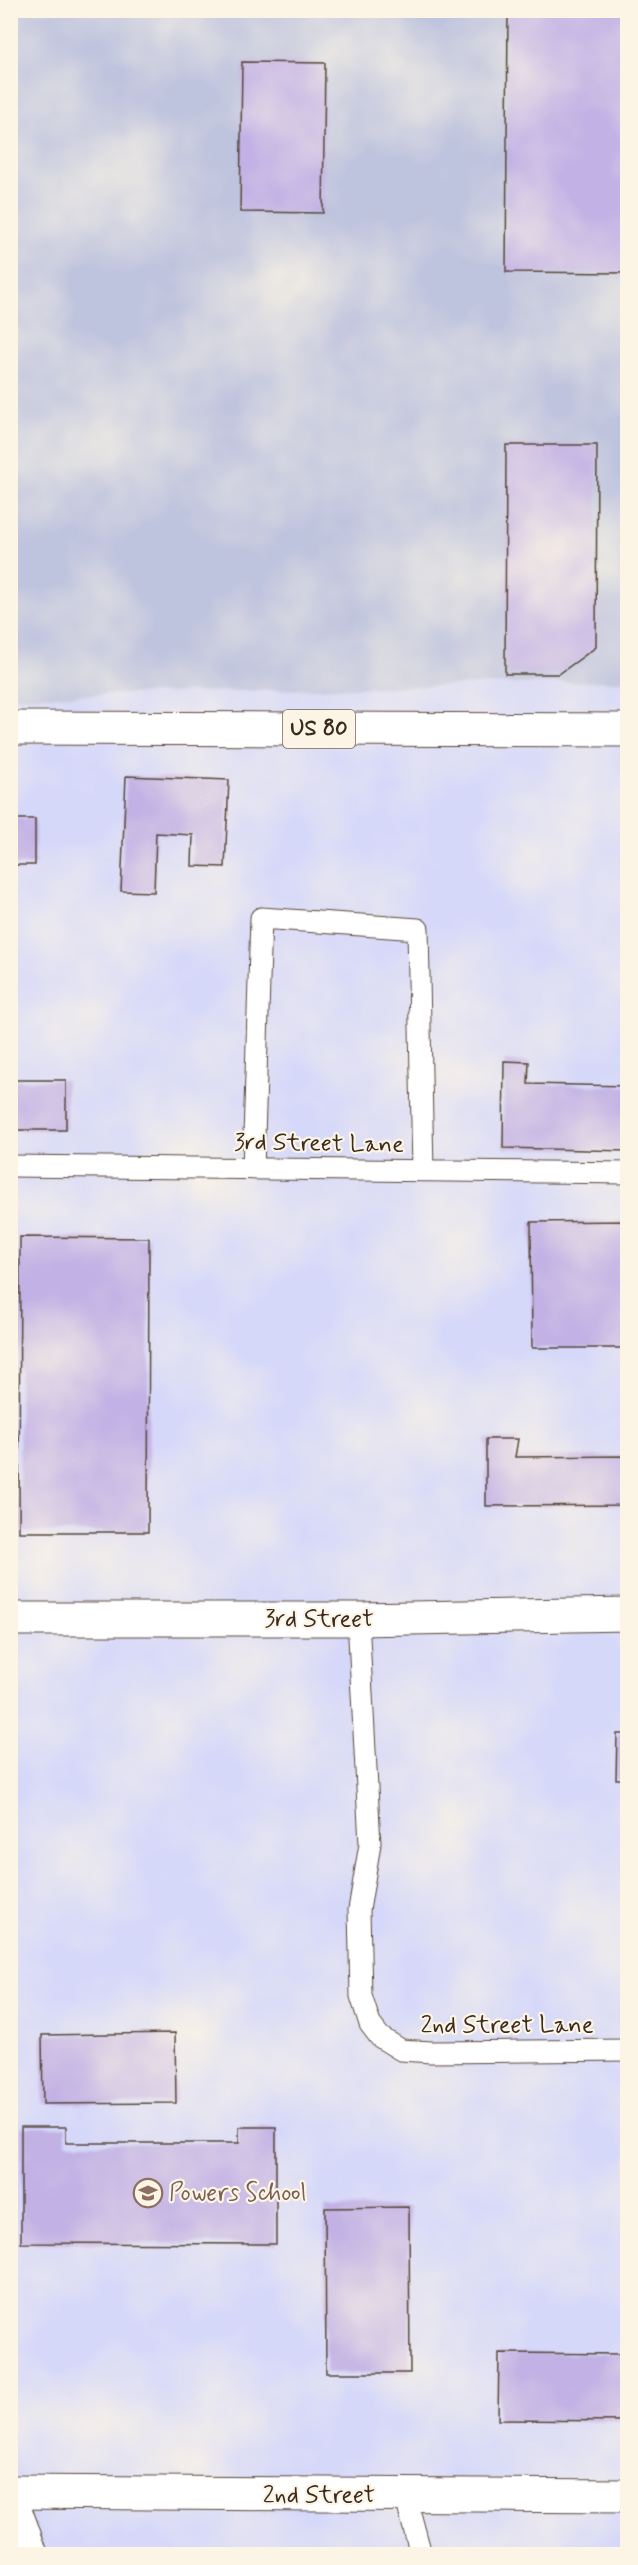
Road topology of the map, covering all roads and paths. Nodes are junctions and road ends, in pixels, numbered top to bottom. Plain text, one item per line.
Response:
1 (10, 728) edge
2 (627, 730) edge
3 (10, 1166) edge
4 (253, 1169) junction
5 (423, 1171) junction
6 (627, 1173) edge
7 (627, 1614) edge
8 (10, 1619) edge
9 (358, 1619) junction
10 (627, 2050) edge
11 (10, 2494) edge
12 (405, 2495) junction
13 (627, 2496) edge
14 (32, 2554) edge
15 (422, 2554) edge

1 - 2 street, US 80
3 - 4 lane, 3rd Street Lane
4 - 5 lane, 3rd Street Lane
4 - 5 lane
5 - 6 lane, 3rd Street Lane
7 - 9 street, 3rd Street
8 - 9 street, 3rd Street
9 - 10 lane, 2nd Street Lane
11 - 12 street, 2nd Street
11 - 14 street
12 - 13 street, 2nd Street
12 - 15 lane

